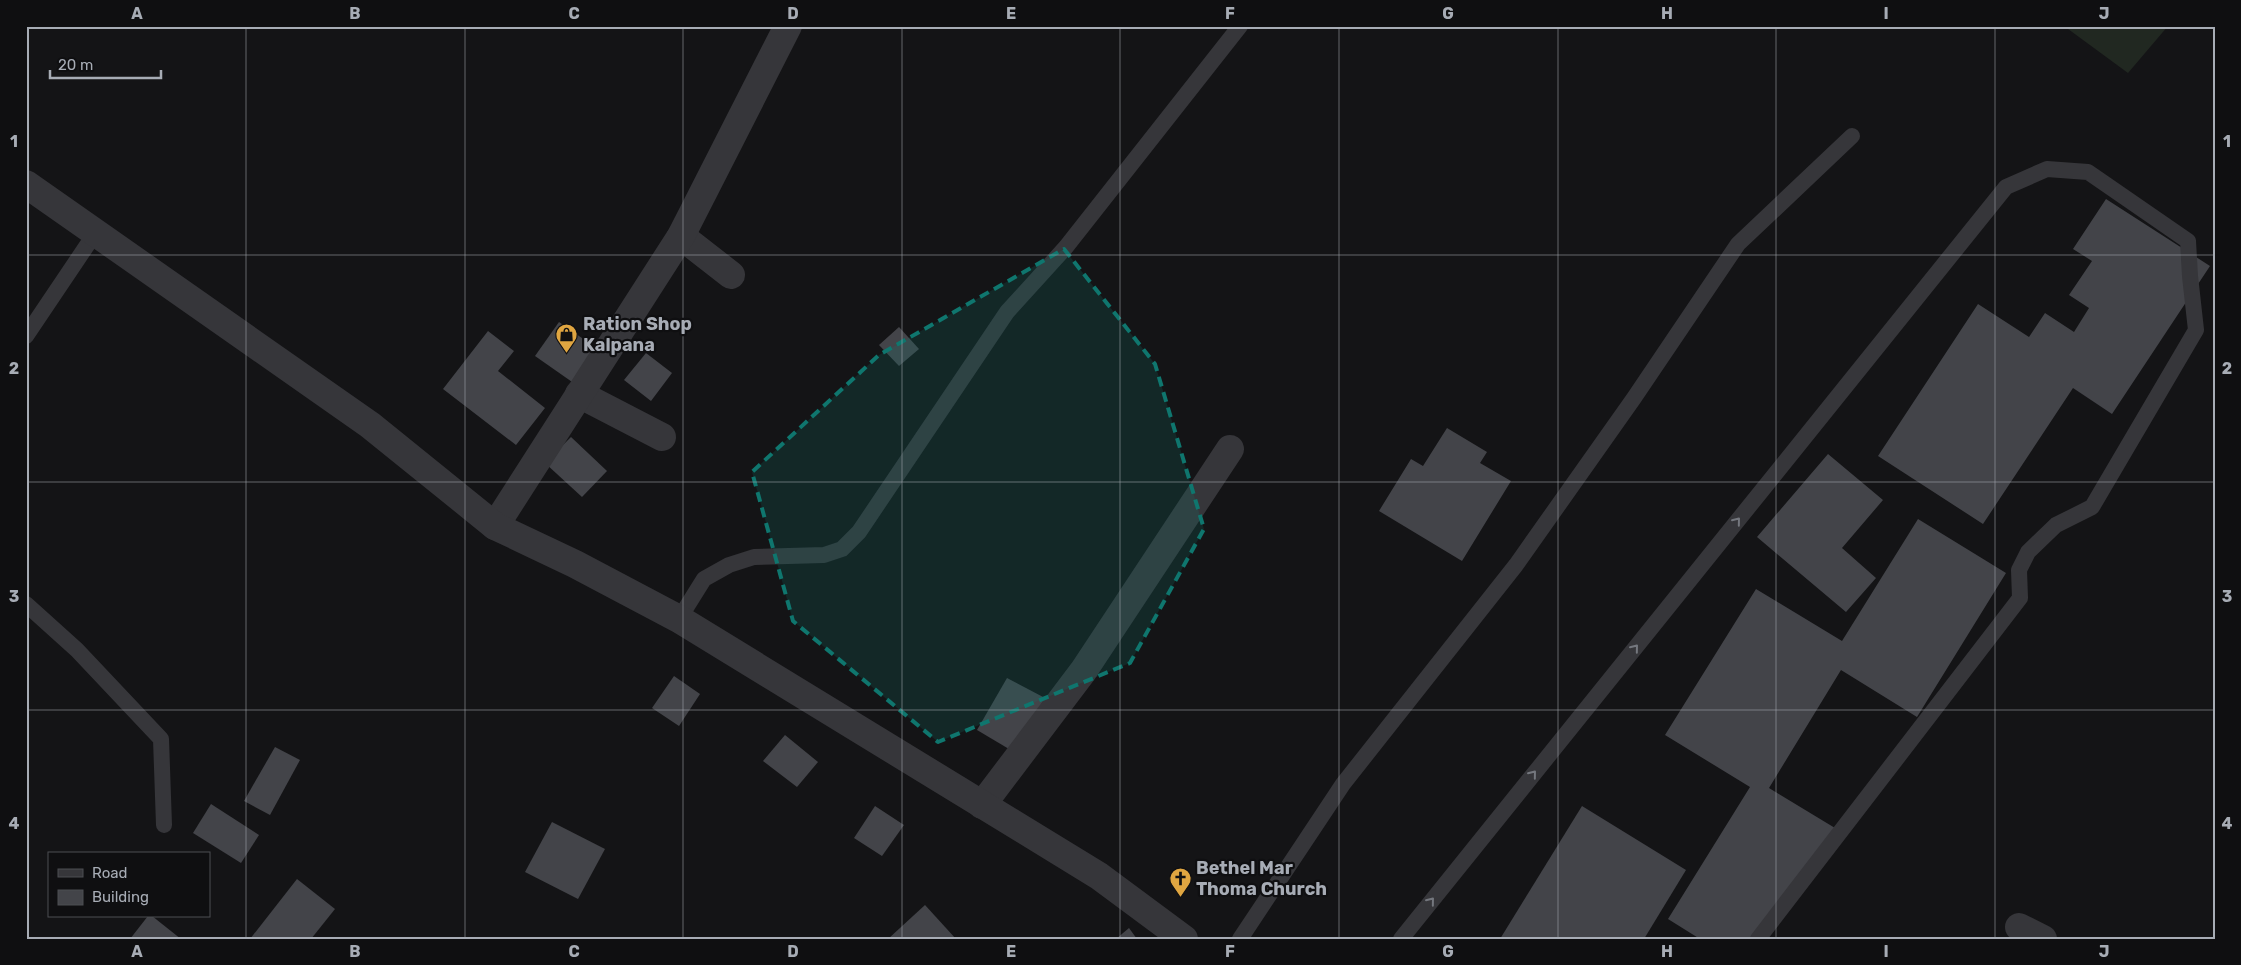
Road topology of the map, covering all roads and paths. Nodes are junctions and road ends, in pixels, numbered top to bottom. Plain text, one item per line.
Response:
1 (788, 26) edge
2 (1240, 26) edge
3 (1852, 136) dead end
4 (26, 184) edge
5 (96, 232) junction
6 (681, 236) junction
7 (731, 275) dead end
8 (26, 336) edge
9 (579, 394) junction
10 (662, 437) dead end
11 (1230, 449) dead end
12 (495, 526) junction
13 (26, 604) edge
14 (678, 619) junction
15 (982, 805) junction
16 (164, 824) dead end
17 (2019, 927) dead end
18 (1184, 939) edge
19 (1240, 939) edge
20 (1401, 939) edge
21 (1758, 939) edge
22 (2043, 939) edge

1 - 6 street
2 - 14 lane
3 - 19 lane
4 - 5 street
5 - 8 lane
5 - 12 street
6 - 7 street
6 - 9 street
9 - 10 street
9 - 12 street
11 - 15 street
12 - 14 street
13 - 16 lane
14 - 15 street
15 - 18 street
17 - 22 street
20 -> 21 lane

